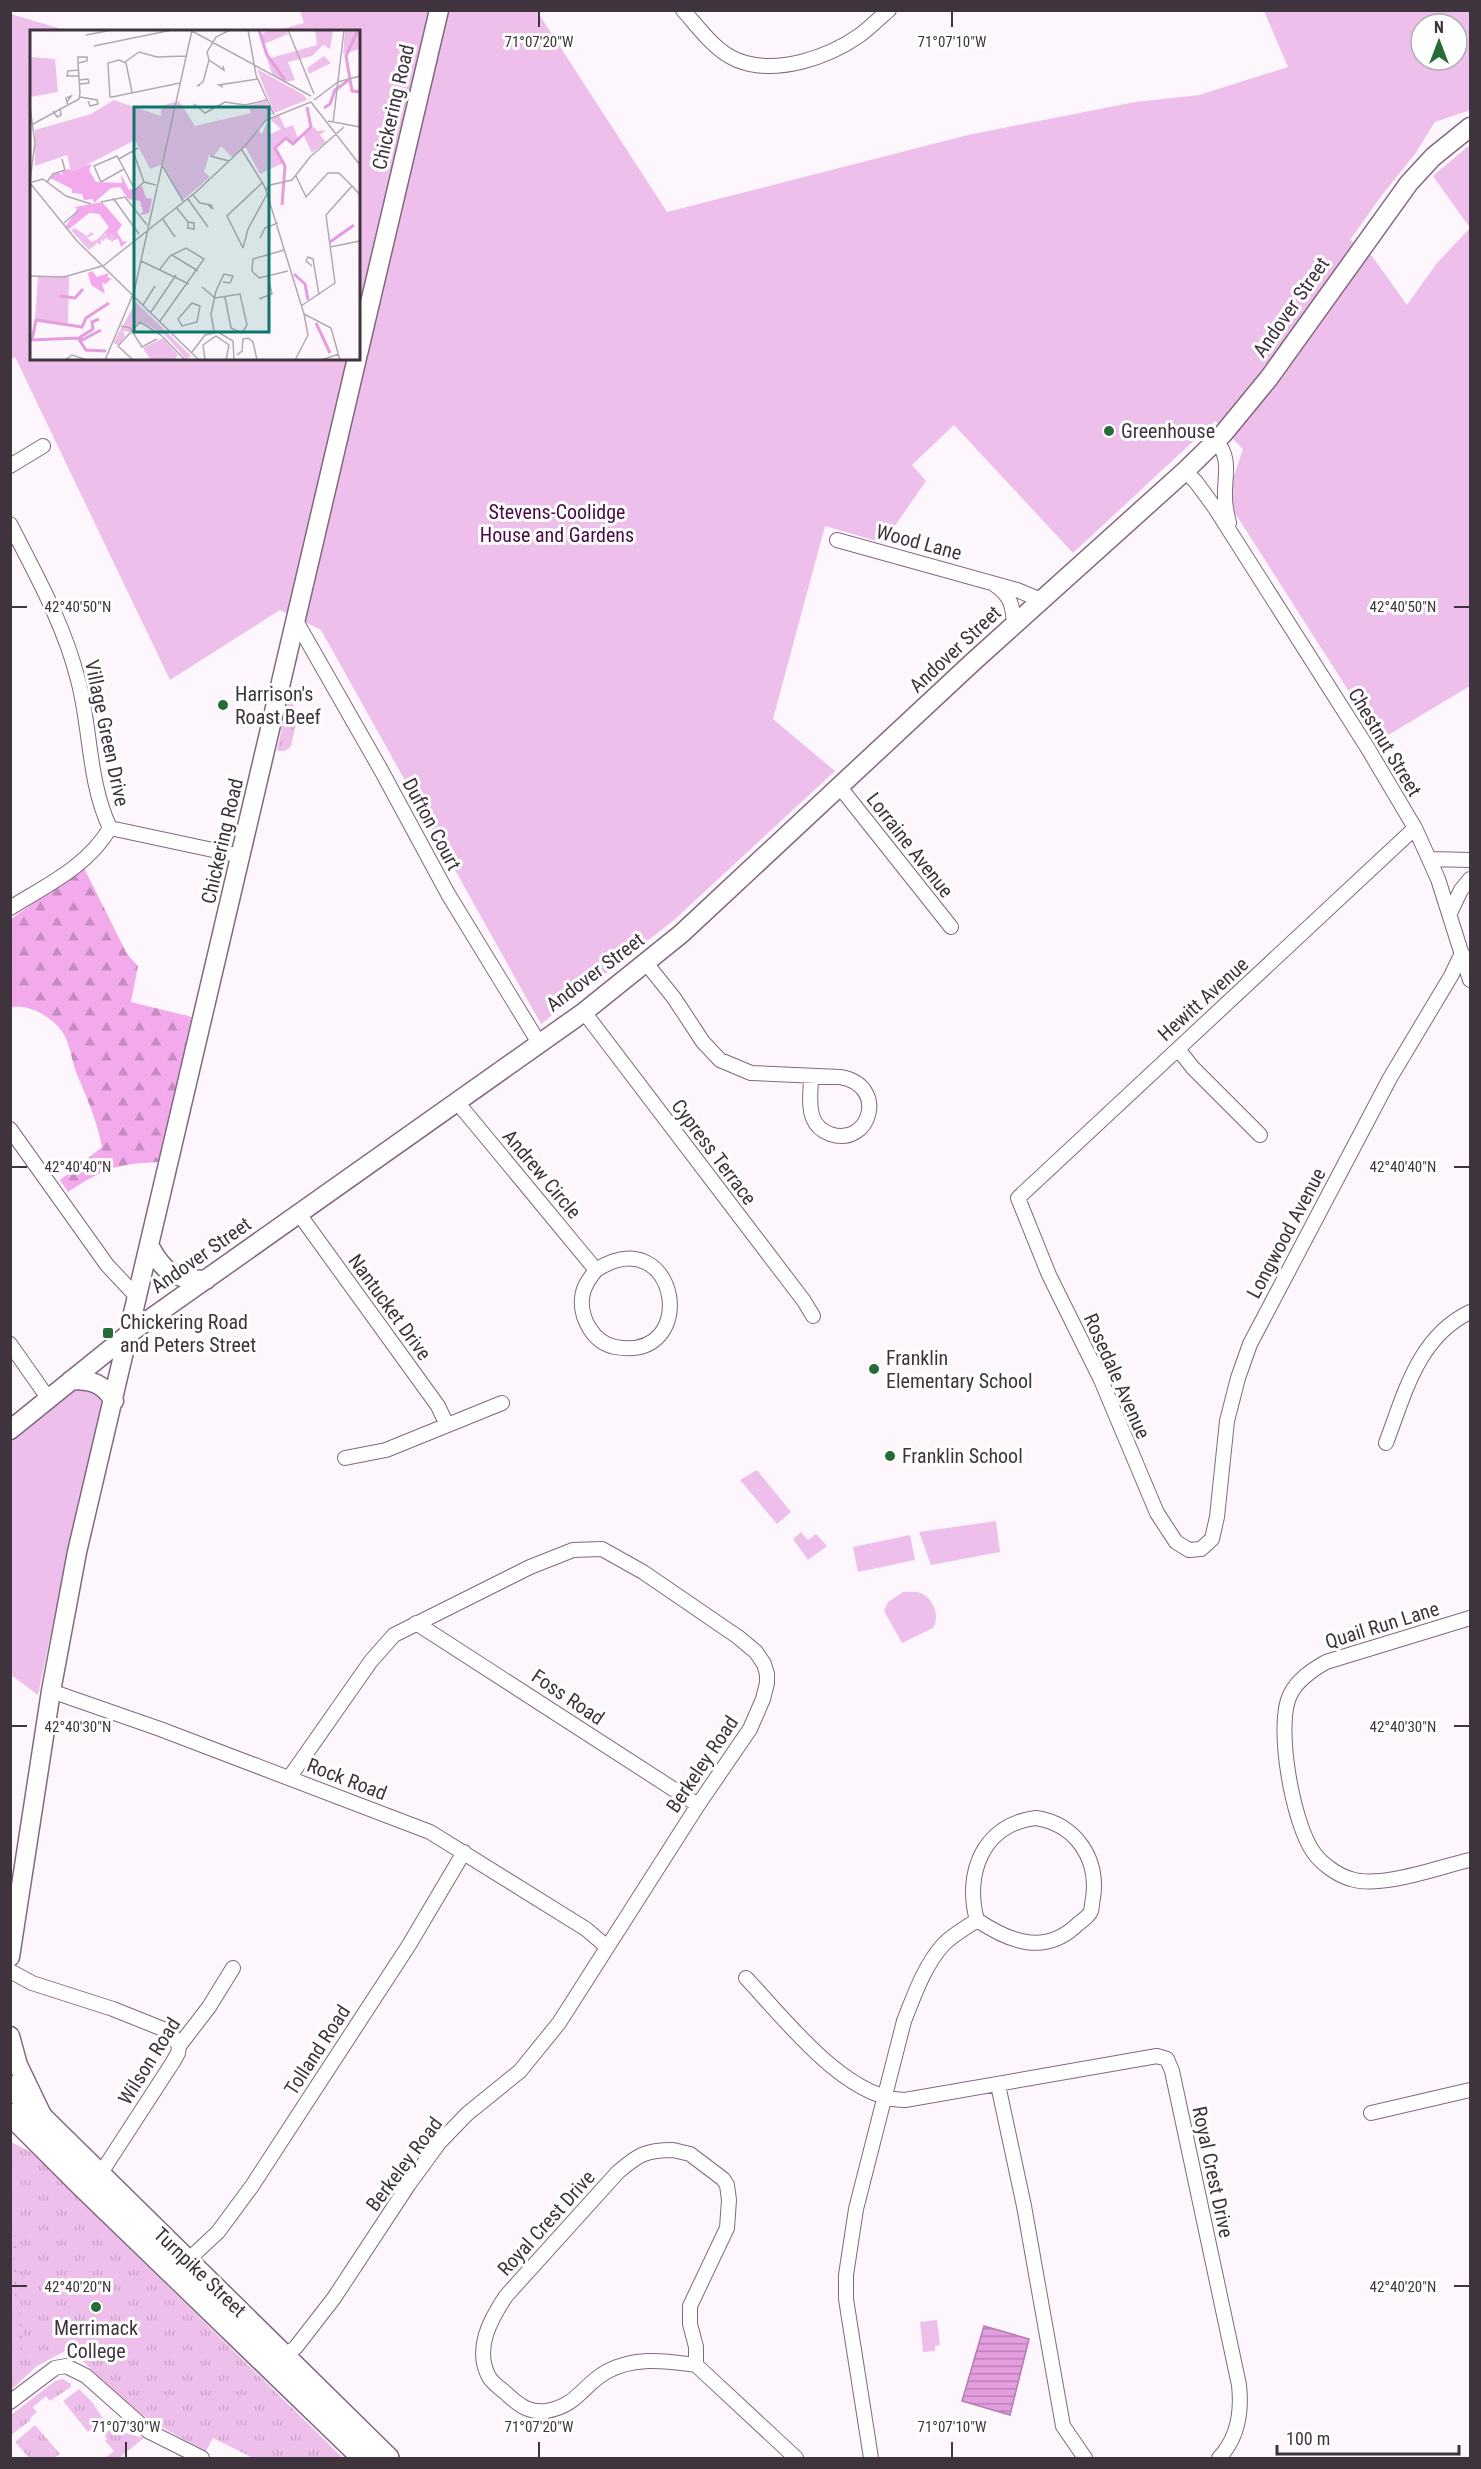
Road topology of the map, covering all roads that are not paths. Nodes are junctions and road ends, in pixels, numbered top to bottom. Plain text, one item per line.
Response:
1 (439, 10) edge
2 (683, 10) edge
3 (889, 10) edge
4 (1470, 128) edge
5 (360, 346) edge
6 (357, 360) edge
7 (1216, 441) junction
8 (44, 446) dead end
9 (10, 466) edge
10 (1185, 471) junction
11 (10, 524) edge
12 (1234, 539) junction
13 (837, 540) dead end
14 (990, 583) junction
15 (1041, 600) junction
16 (296, 621) junction
17 (1014, 625) junction
18 (839, 786) junction
19 (110, 828) junction
20 (1415, 828) junction
21 (241, 856) junction
22 (1430, 859) junction
23 (1470, 860) edge
24 (1470, 879) edge
25 (10, 908) edge
26 (1450, 913) junction
27 (951, 927) dead end
28 (1462, 953) junction
29 (646, 963) junction
30 (1470, 980) edge
31 (584, 1012) junction
32 (539, 1043) junction
33 (1178, 1048) junction
34 (811, 1076) junction
35 (457, 1102) junction
36 (10, 1129) edge
37 (1260, 1135) dead end
38 (1018, 1198) joint
39 (299, 1214) junction
40 (150, 1247) junction
41 (596, 1270) junction
42 (206, 1280) junction
43 (138, 1298) junction
44 (1470, 1312) edge
45 (813, 1316) dead end
46 (130, 1333) junction
47 (10, 1344) edge
48 (71, 1380) junction
49 (48, 1398) junction
50 (114, 1401) junction
51 (502, 1403) dead end
52 (447, 1425) junction
53 (10, 1430) edge
54 (1386, 1443) dead end
55 (345, 1458) dead end
56 (1201, 1550) joint
57 (1470, 1618) edge
58 (416, 1623) junction
59 (51, 1691) junction
60 (290, 1778) junction
61 (698, 1805) junction
62 (464, 1852) junction
63 (1470, 1860) edge
64 (977, 1920) junction
65 (607, 1947) junction
66 (10, 1957) edge
67 (233, 1968) dead end
68 (10, 1971) edge
69 (746, 1978) dead end
70 (10, 2036) edge
71 (179, 2046) junction
72 (998, 2085) junction
73 (10, 2086) edge
74 (1470, 2090) edge
75 (886, 2099) junction
76 (1371, 2113) dead end
77 (10, 2114) edge
78 (40, 2130) junction
79 (10, 2132) edge
80 (99, 2175) junction
81 (188, 2260) junction
82 (285, 2356) junction
83 (696, 2365) junction
84 (10, 2402) edge
85 (202, 2458) edge
86 (363, 2458) edge
87 (388, 2458) edge
88 (796, 2458) edge
89 (871, 2458) edge
90 (1085, 2458) edge
91 (1219, 2458) edge

1 - 5 main road, Chickering Road
2 - 3 street
4 - 7 main road, Andover Street
6 - 16 main road, Chickering Road
7 - 10 main road, Andover Street
7 - 12 street, Chestnut Street
8 - 9 street
10 - 12 street, Chestnut Street
10 - 15 main road, Andover Street
11 - 19 street, Village Green Drive
12 - 20 street, Chestnut Street
13 - 14 street, Wood Lane
14 - 15 street, Wood Lane
14 - 17 street, Wood Lane
15 - 17 main road, Andover Street
16 - 21 main road, Chickering Road
16 - 32 street, Dufton Court
17 - 18 main road, Andover Street
18 - 27 street, Lorraine Avenue
18 - 29 main road, Andover Street
19 - 21 street, Village Green Drive
19 - 25 street
20 - 22 street, Chestnut Street
20 - 33 street, Hewitt Avenue
21 - 40 main road, Chickering Road
22 - 23 street
22 - 26 street, Chestnut Street
24 - 26 street
26 - 28 street, Chestnut Street
28 - 30 street, Chestnut Street
28 - 56 street, Longwood Avenue
29 - 31 main road, Andover Street
29 - 34 street
31 - 32 main road, Andover Street
31 - 45 street, Cypress Terrace
32 - 35 main road, Andover Street
33 - 37 street
33 - 38 street, Hewitt Avenue
34 - 34 street
35 - 39 main road, Andover Street
35 - 41 street, Andrew Circle
36 - 43 street
38 - 56 street, Rosedale Avenue
39 - 42 main road, Andover Street
39 - 52 street, Nantucket Drive
40 - 42 main road
40 - 43 main road, Chickering Road
41 - 41 street
42 - 46 main road, Andover Street
43 - 46 main road, Chickering Road
44 - 54 street
46 - 48 main road, Andover Street
46 - 50 main road
47 - 49 street
48 - 49 main road, Andover Street
48 - 50 main road
49 - 53 main road, Andover Street
50 - 59 main road
51 - 52 street
52 - 55 street
57 - 63 street, Quail Run Lane
58 - 60 street, Berkeley Road
58 - 61 street, Foss Road
58 - 61 street, Berkeley Road
59 - 60 street, Rock Road
59 - 66 main road
60 - 62 street, Rock Road
61 - 65 street, Berkeley Road
62 - 65 street, Rock Road
62 - 81 street, Tolland Road
64 - 64 street
64 - 75 street
65 - 82 street, Berkeley Road
67 - 71 street, Wilson Road
68 - 71 street
69 - 75 street, Royal Crest Drive
70 - 78 main road
71 - 80 street, Wilson Road
72 - 75 street, Royal Crest Drive
72 - 90 street
72 - 91 street, Royal Crest Drive
73 - 78 highway, Turnpike Street
74 - 76 street
75 - 89 street
77 - 78 highway, Turnpike Street
78 - 79 main road
78 - 80 highway, Turnpike Street
78 - 86 highway, Turnpike Street
80 - 81 highway, Turnpike Street
81 - 82 highway, Turnpike Street
82 - 87 highway, Turnpike Street
83 - 83 street, Royal Crest Drive
83 - 88 street
84 - 85 street

